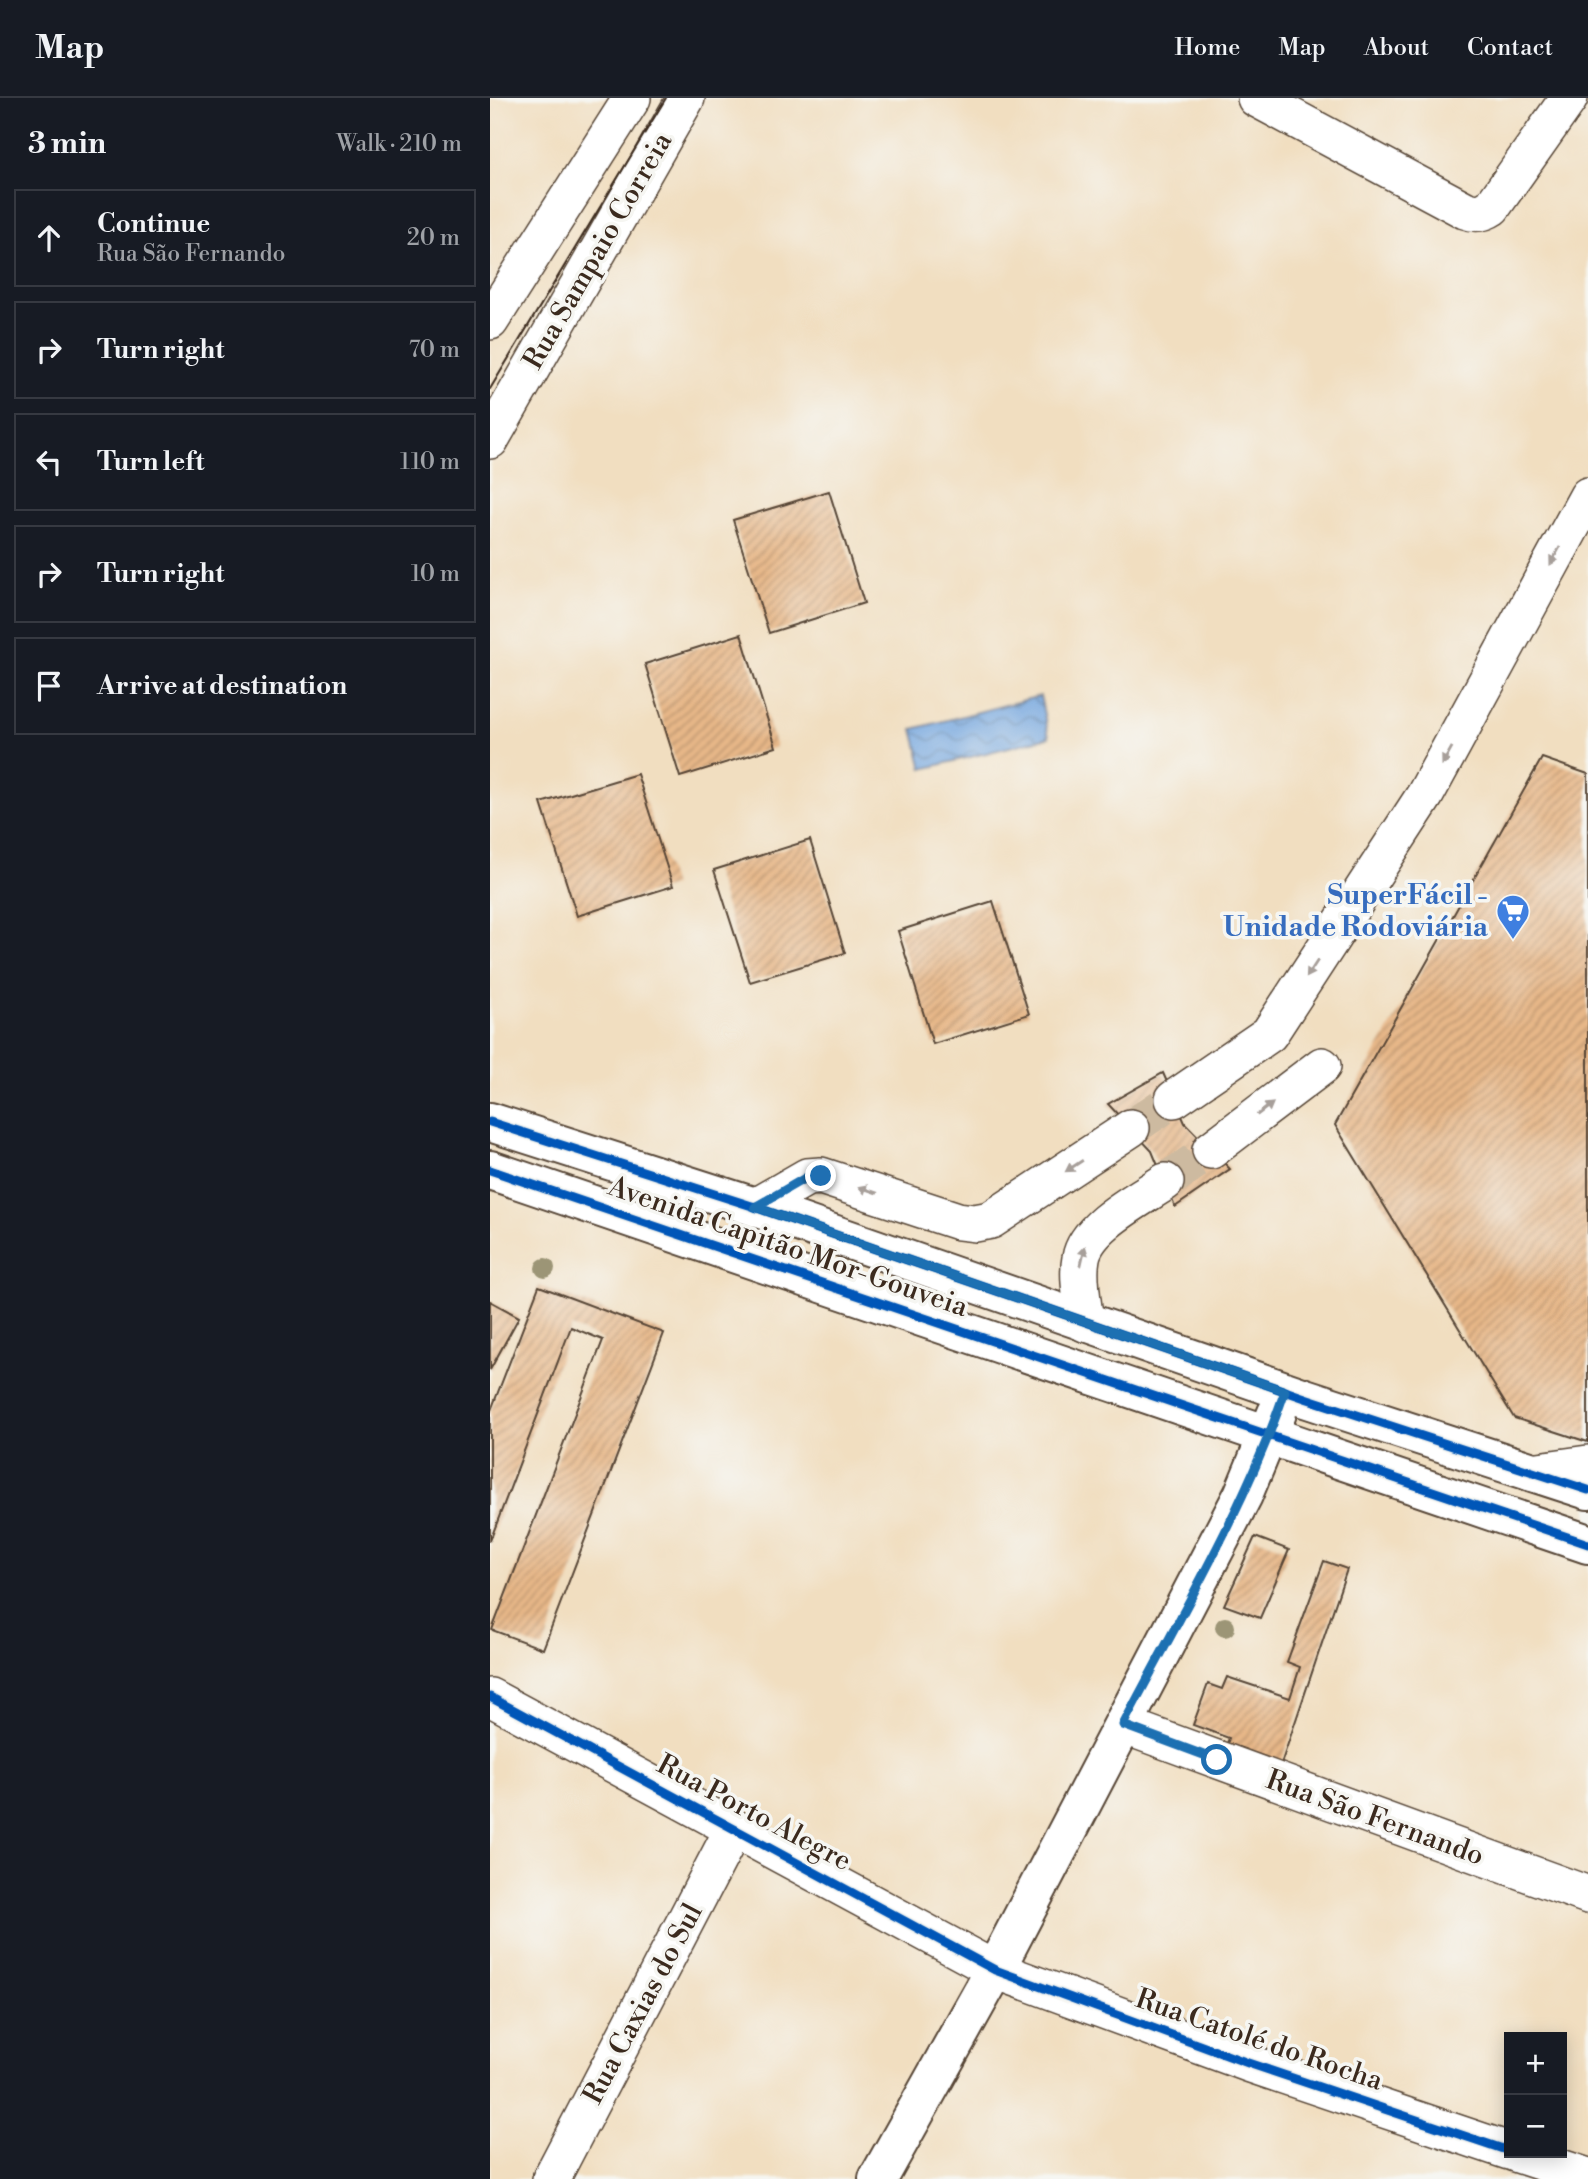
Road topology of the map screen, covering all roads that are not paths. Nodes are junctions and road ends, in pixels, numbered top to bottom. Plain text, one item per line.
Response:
1 (632, 98) edge
2 (686, 98) edge
3 (1256, 98) edge
4 (1574, 105) edge
5 (490, 321) edge
6 (490, 440) edge
7 (1588, 496) edge
8 (1321, 1066) dead end
9 (1174, 1099) tunnel mouth
10 (490, 1122) edge
11 (1131, 1128) tunnel mouth
12 (1211, 1150) tunnel mouth
13 (490, 1170) edge
14 (1165, 1182) tunnel mouth
15 (755, 1207) junction
16 (1085, 1323) junction
17 (1285, 1391) junction
18 (1270, 1435) junction
19 (1588, 1464) edge
20 (1531, 1472) junction
21 (1588, 1490) edge
22 (1588, 1544) edge
23 (492, 1704) edge
24 (1123, 1725) junction
25 (734, 1828) junction
26 (1588, 1895) edge
27 (995, 1970) junction
28 (1504, 2149) edge
29 (1531, 2158) edge
30 (1588, 2177) edge
31 (551, 2179) edge
32 (878, 2179) edge

1 - 5 street, Rua Sampaio Correia
2 - 6 street, Rua Sampaio Correia
3 - 4 street
7 -> 9 street
12 -> 8 street
10 - 15 main road, Avenida Capitão Mor-Gouveia
11 -> 15 street
13 - 18 main road, Avenida Capitão Mor-Gouveia
16 -> 14 street
15 - 16 main road, Avenida Capitão Mor-Gouveia
16 - 17 main road, Avenida Capitão Mor-Gouveia
17 - 18 main road
17 - 20 main road, Avenida Capitão Mor-Gouveia
18 - 22 main road, Avenida Capitão Mor-Gouveia
18 - 24 main road
19 - 20 street
20 - 21 main road, Avenida Capitão Mor-Gouveia
23 - 25 street, Rua Porto Alegre
24 - 26 street, Rua São Fernando
24 - 27 main road
25 - 27 street, Rua Porto Alegre
25 - 31 street, Rua Caxias do Sul
27 - 28 street, Rua Catolé do Rocha
27 - 32 main road
29 - 30 street

